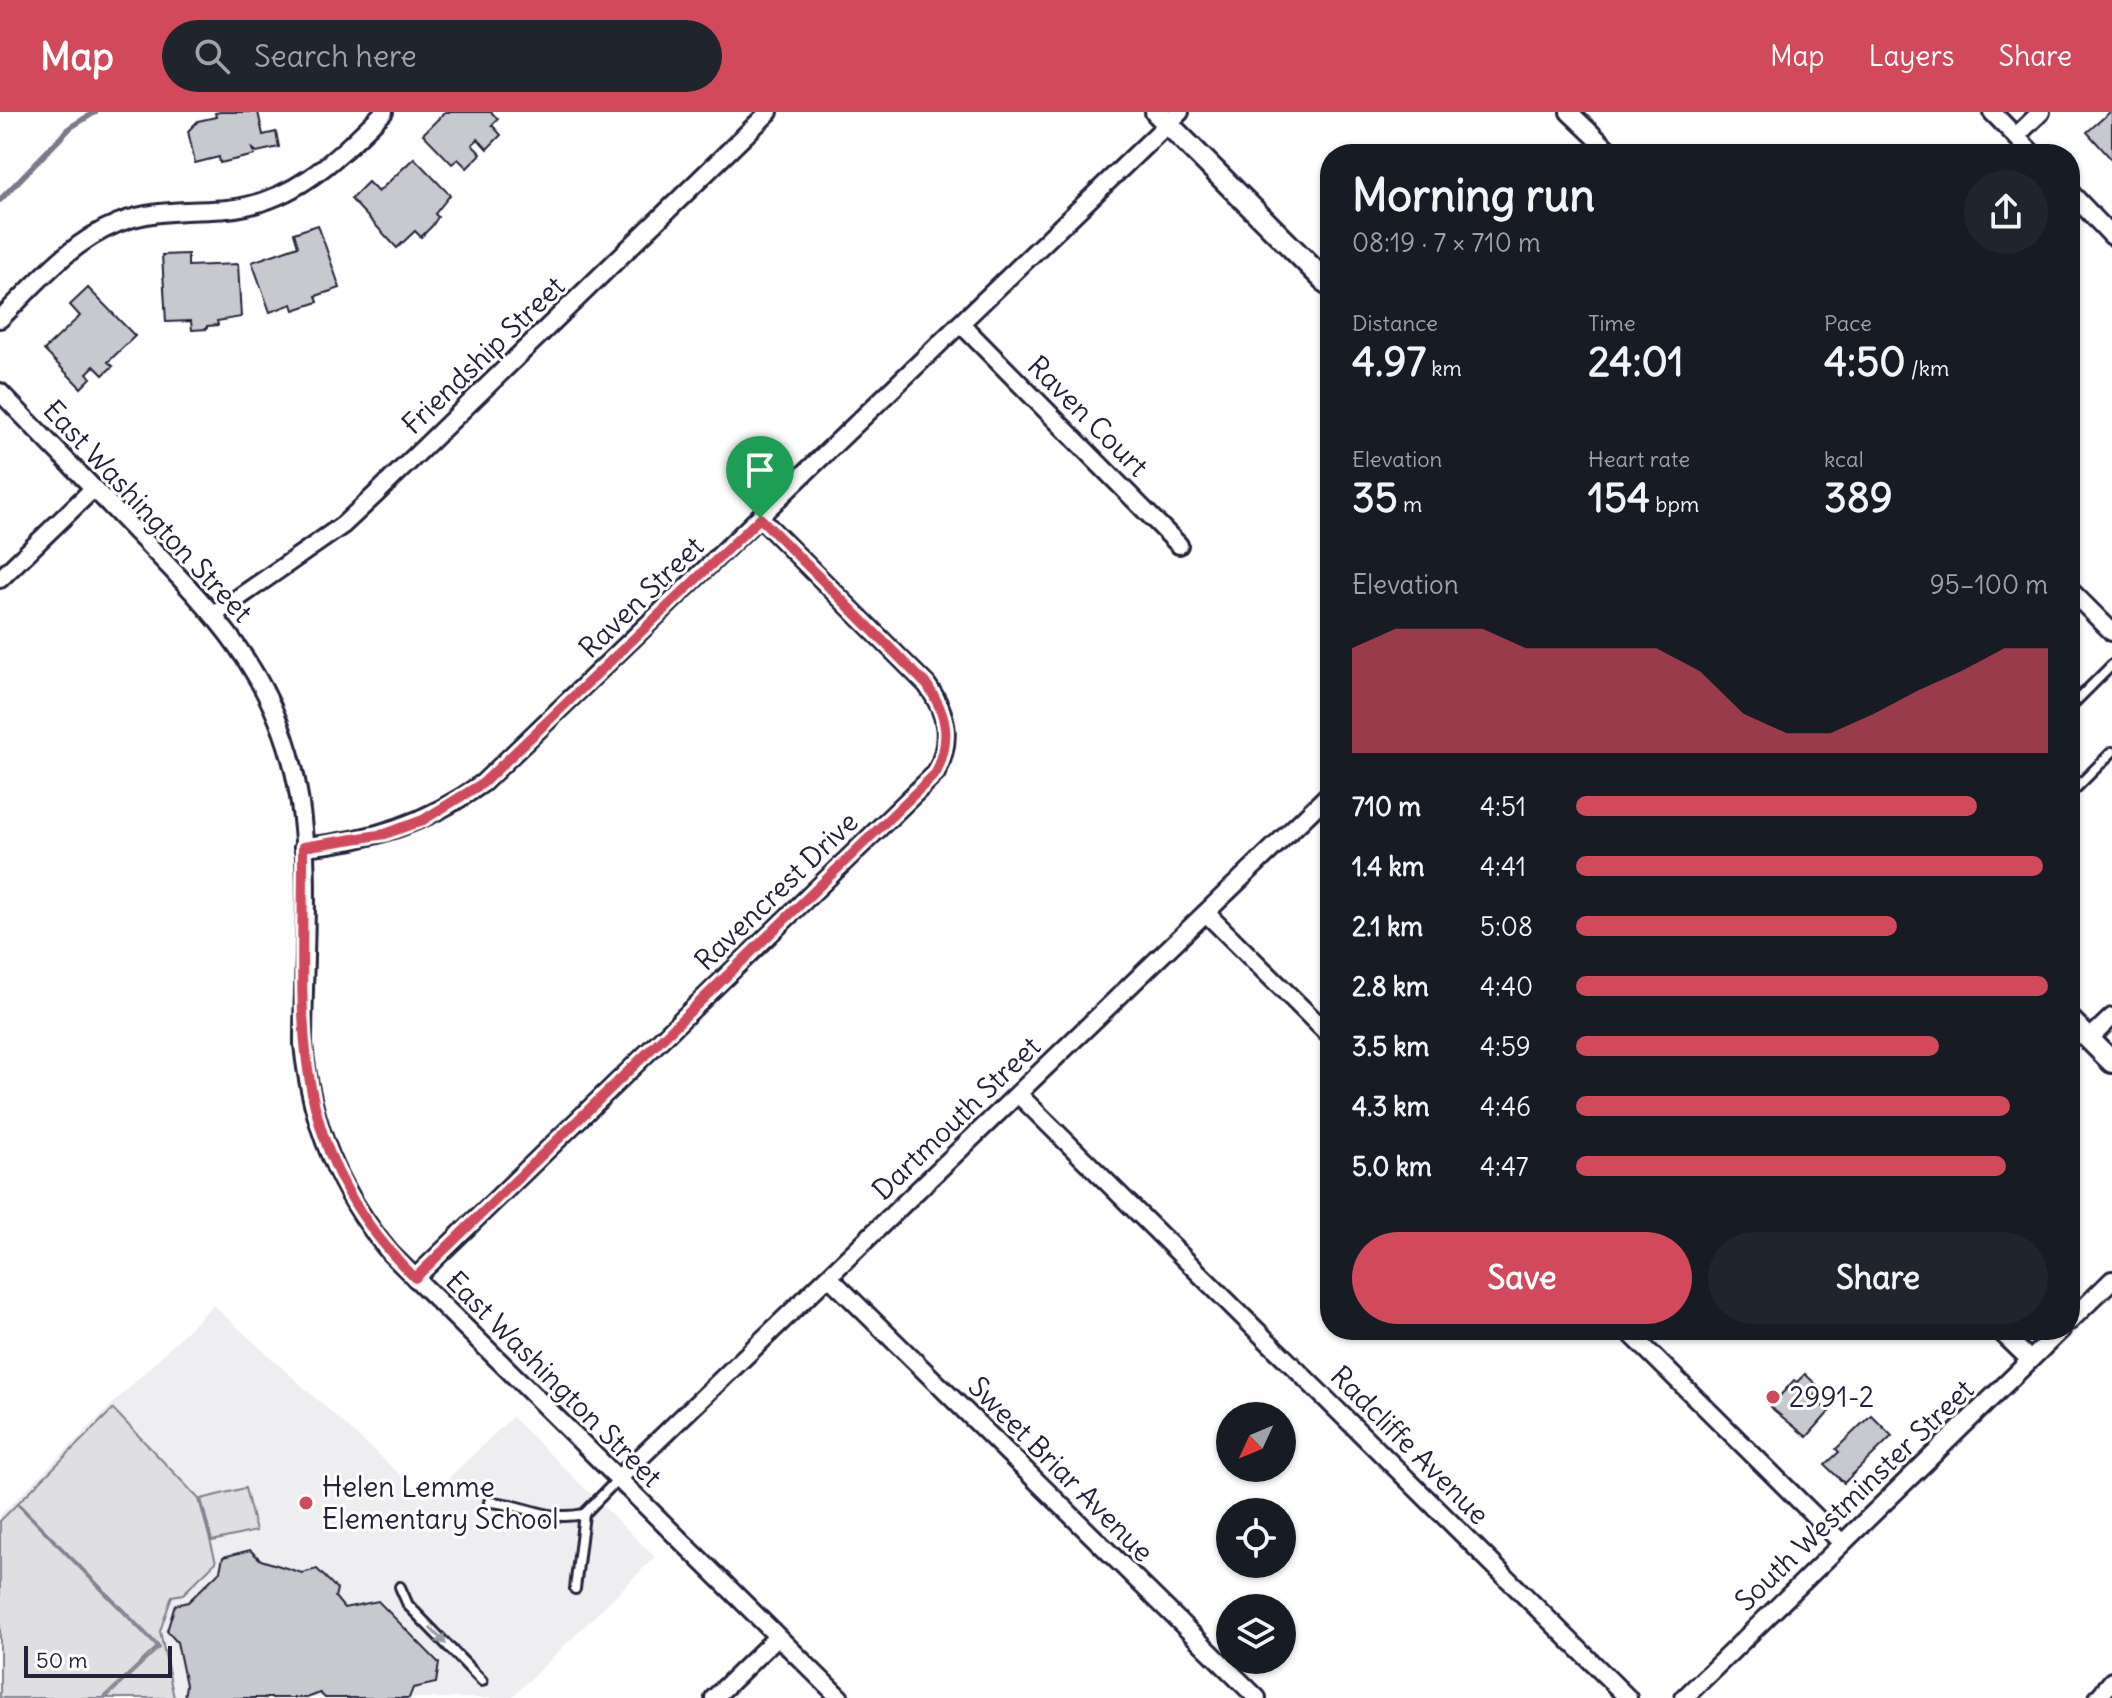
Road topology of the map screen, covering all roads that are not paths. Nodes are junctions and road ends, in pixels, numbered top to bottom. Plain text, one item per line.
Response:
1 (384, 112) edge
2 (769, 112) edge
3 (1569, 112) edge
4 (1992, 112) edge
5 (2041, 112) edge
6 (1168, 116) edge
7 (2016, 136) junction
8 (1603, 144) edge
9 (2024, 144) edge
10 (2080, 202) edge
11 (2112, 236) edge
12 (1320, 276) edge
13 (0, 319) edge
14 (961, 324) junction
15 (0, 392) edge
16 (94, 488) junction
17 (760, 518) junction
18 (1179, 545) dead end
19 (0, 579) edge
20 (2080, 600) edge
21 (215, 614) junction
22 (2112, 632) edge
23 (2112, 665) edge
24 (2080, 697) edge
25 (2112, 752) edge
26 (2080, 784) edge
27 (1320, 803) edge
28 (303, 847) junction
29 (1206, 913) junction
30 (2112, 1017) edge
31 (1320, 1026) edge
32 (2080, 1030) edge
33 (2089, 1039) junction
34 (2112, 1062) edge
35 (1018, 1094) junction
36 (829, 1277) junction
37 (415, 1278) junction
38 (2112, 1280) edge
39 (2080, 1311) edge
40 (1637, 1340) edge
41 (2009, 1340) edge
42 (2051, 1340) edge
43 (2030, 1360) junction
44 (618, 1479) junction
45 (489, 1502) dead end
46 (584, 1514) junction
47 (1842, 1543) junction
48 (400, 1587) dead end
49 (575, 1589) dead end
50 (777, 1637) junction
51 (482, 1681) dead end
52 (2112, 1681) edge
53 (714, 1698) edge
54 (840, 1698) edge
55 (1257, 1698) edge
56 (1628, 1698) edge
57 (1684, 1698) edge
58 (2098, 1698) edge

1 - 13 street
2 - 21 street, Friendship Street
3 - 8 street
4 - 7 street
5 - 7 street
6 - 12 street
6 - 14 street, Raven Street
7 - 9 street
10 - 11 street
14 - 17 street, Raven Street
14 - 18 street, Raven Court
15 - 16 street, East Washington Street
16 - 19 street
16 - 21 street, East Washington Street
17 - 28 street, Raven Street
17 - 37 street, Ravencrest Drive
20 - 22 street
21 - 28 street, East Washington Street
23 - 24 lane
25 - 26 lane
27 - 29 street, Dartmouth Street
28 - 37 street, East Washington Street
29 - 31 street
29 - 35 street, Dartmouth Street
30 - 33 street
32 - 33 street
33 - 34 street
35 - 36 street, Dartmouth Street
35 - 56 street, Radcliffe Avenue
36 - 44 street, Dartmouth Street
36 - 55 street, Sweet Briar Avenue
37 - 44 street, East Washington Street
38 - 39 street
40 - 47 street
41 - 43 street
42 - 43 street, South Westminster Street
43 - 47 street, South Westminster Street
44 - 46 lane
44 - 50 street, East Washington Street
45 - 46 lane
46 - 49 lane
47 - 57 street, South Westminster Street
48 -> 51 lane
50 - 53 street
50 - 54 street, East Washington Street
52 - 58 street

